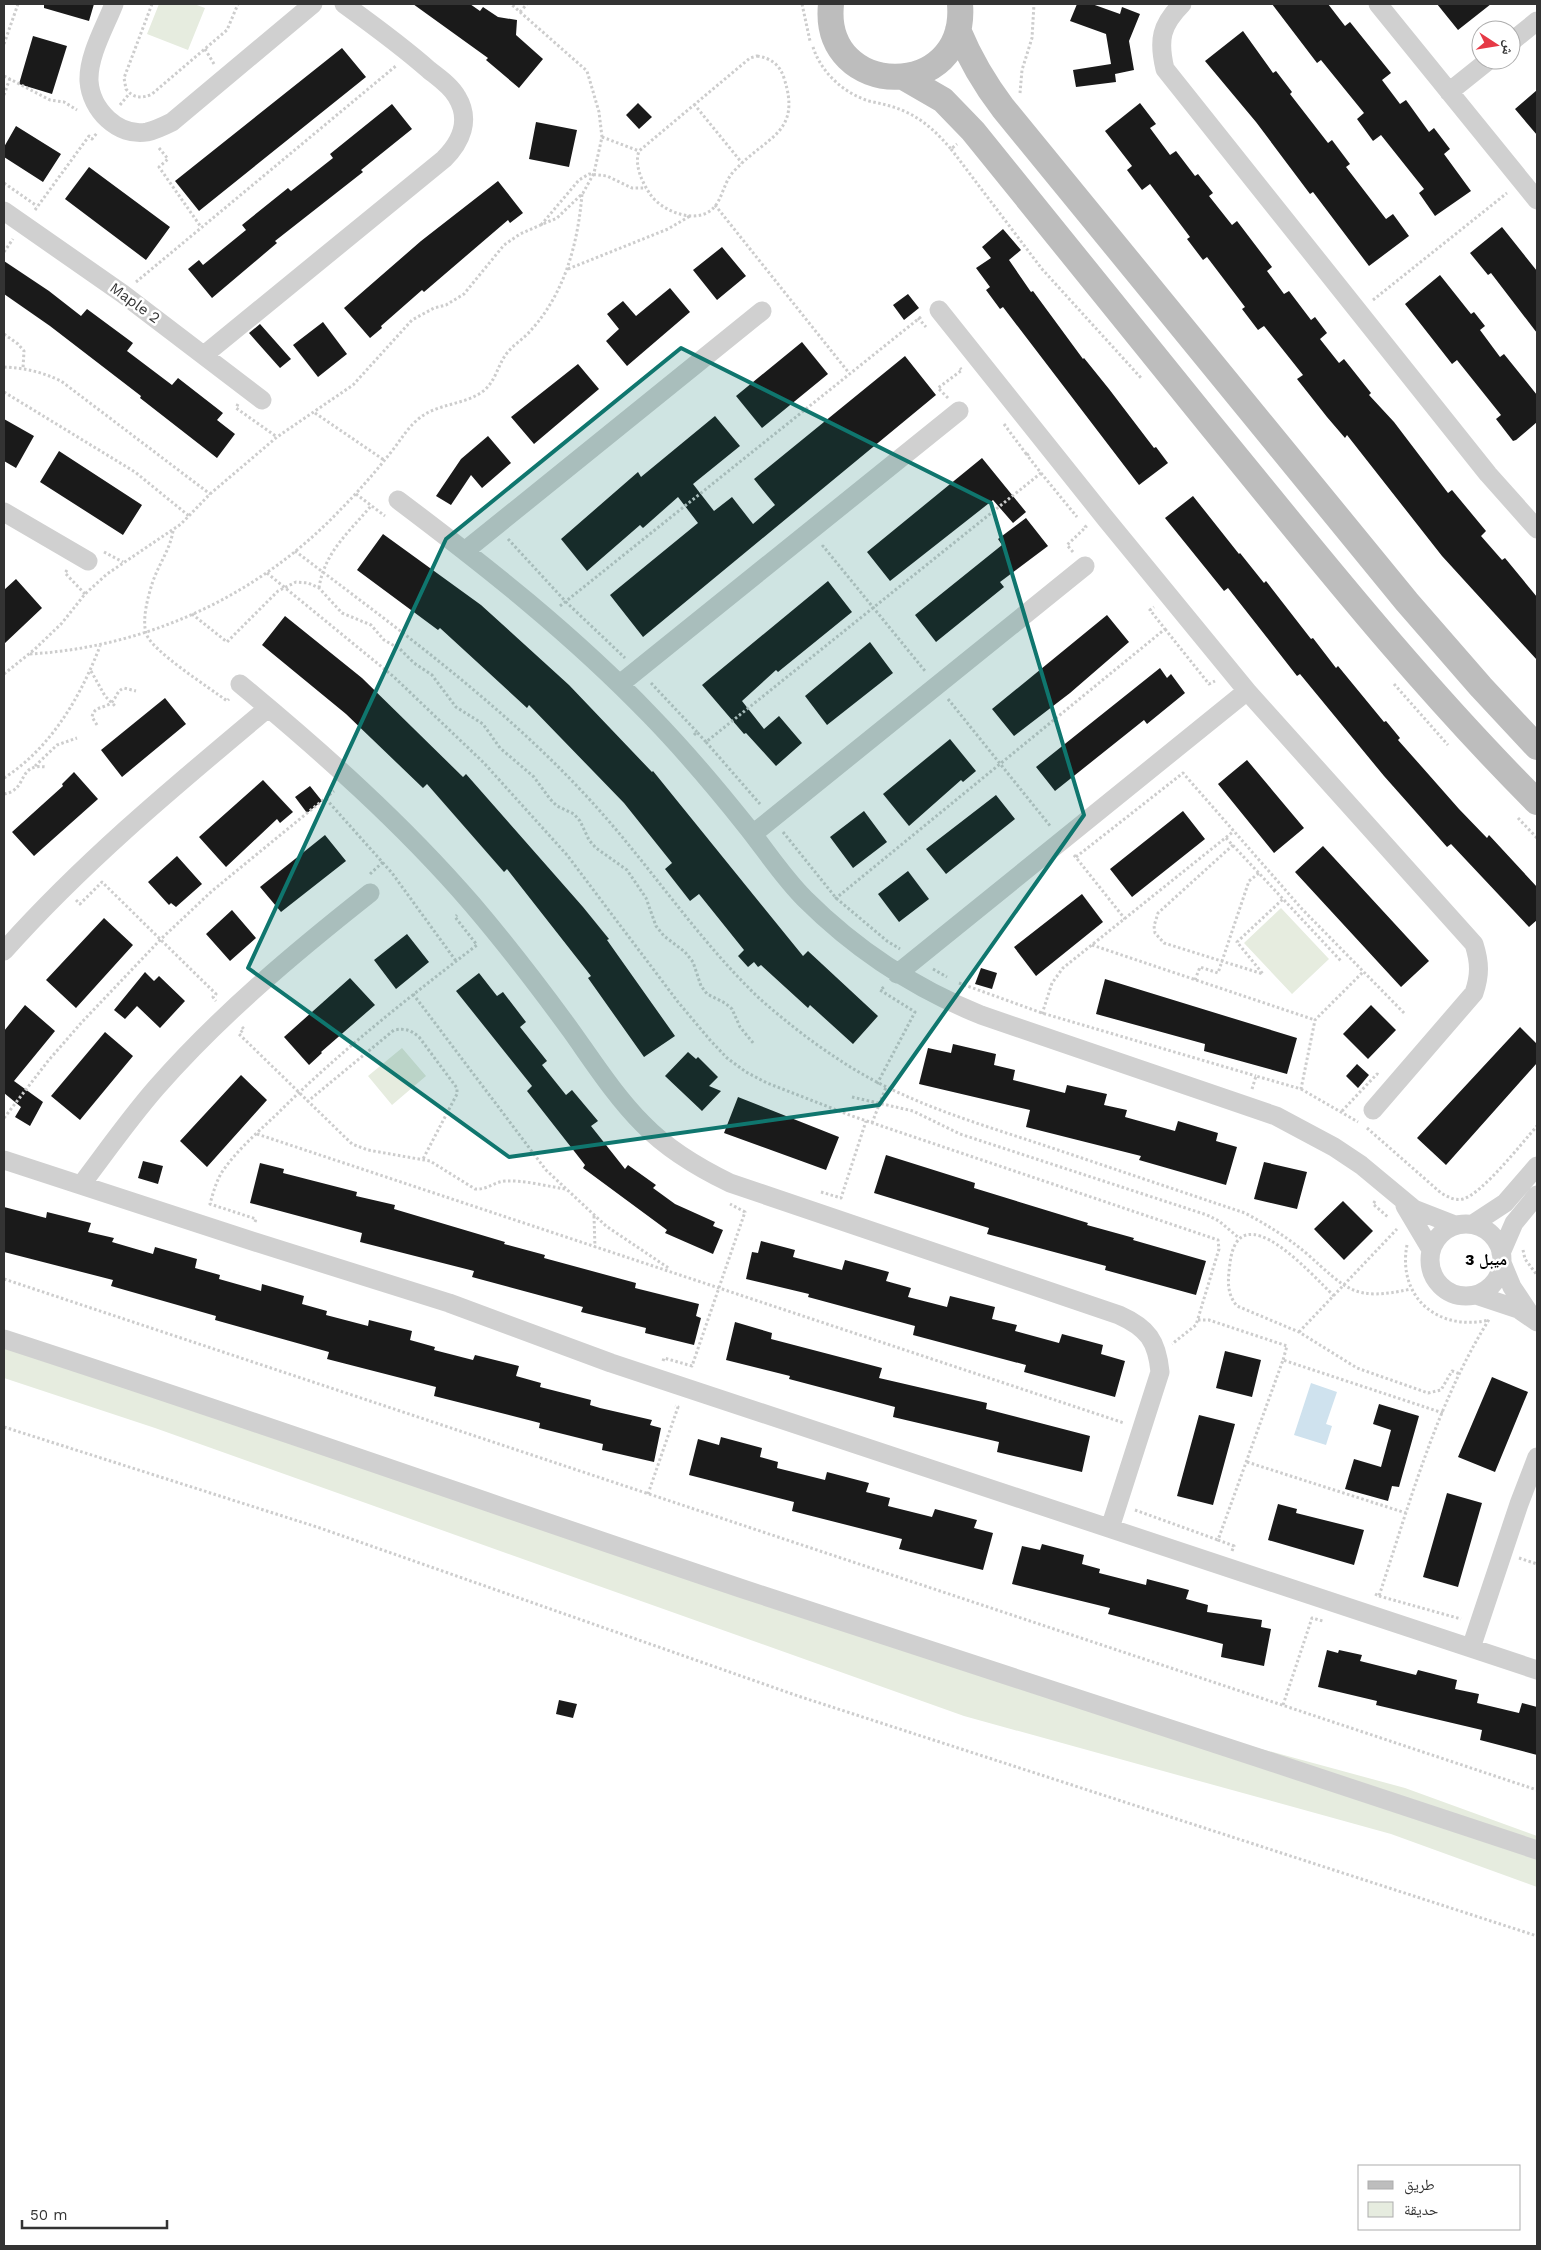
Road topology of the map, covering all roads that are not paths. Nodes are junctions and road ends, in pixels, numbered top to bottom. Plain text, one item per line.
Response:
1 (114, 4) edge
2 (313, 4) edge
3 (344, 4) edge
4 (831, 4) edge
5 (960, 4) edge
6 (1182, 4) edge
7 (1378, 4) edge
8 (1537, 21) edge
9 (958, 30) junction
10 (1521, 34) edge
11 (1476, 70) edge
12 (905, 78) junction
13 (1449, 92) junction
14 (1537, 200) edge
15 (4, 212) edge
16 (939, 310) road end
17 (762, 311) dead end
18 (204, 355) junction
19 (262, 400) dead end
20 (959, 411) road end
21 (398, 500) dead end
22 (5, 515) edge
23 (1537, 529) edge
24 (466, 550) junction
25 (88, 561) dead end
26 (1084, 566) road end
27 (240, 684) road end
28 (620, 684) junction
29 (1247, 691) junction
30 (268, 708) junction
31 (1537, 747) edge
32 (1537, 802) edge
33 (753, 834) junction
34 (370, 893) dead end
35 (4, 951) edge
36 (897, 974) junction
37 (1372, 1110) dead end
38 (4, 1160) edge
39 (1537, 1165) edge
40 (81, 1185) junction
41 (1537, 1195) edge
42 (1402, 1201) junction
43 (1464, 1225) junction
44 (1430, 1248) junction
45 (1502, 1258) junction
46 (1476, 1295) junction
47 (1535, 1320) edge
48 (4, 1339) edge
49 (1537, 1458) edge
50 (1110, 1528) junction
51 (1471, 1648) junction
52 (1537, 1670) edge
53 (1537, 1850) edge

1 - 2 street
3 - 18 street
4 - 12 street
5 - 9 street
6 - 23 street
7 - 13 street
8 - 10 street
9 - 12 street
9 - 31 street
11 - 13 street
12 - 32 street
13 - 14 street
15 - 18 street, Maple 2
16 - 29 street
17 - 24 street
18 - 19 street, Maple 2
20 - 28 street
21 - 24 street
22 - 25 street
24 - 28 street
26 - 33 street
27 - 30 street
28 - 33 street
29 - 36 street
29 - 37 street
30 - 35 street
30 - 50 street
33 - 36 street
34 - 40 street
36 - 42 street
38 - 40 street
39 - 43 street
40 - 50 street
41 - 45 street
42 - 43 street
42 - 44 street
43 - 44 street
43 - 45 street
44 - 46 street
45 - 46 street
45 - 47 street
46 - 47 street
48 - 53 street
49 - 51 street
50 - 51 street
51 - 52 street

